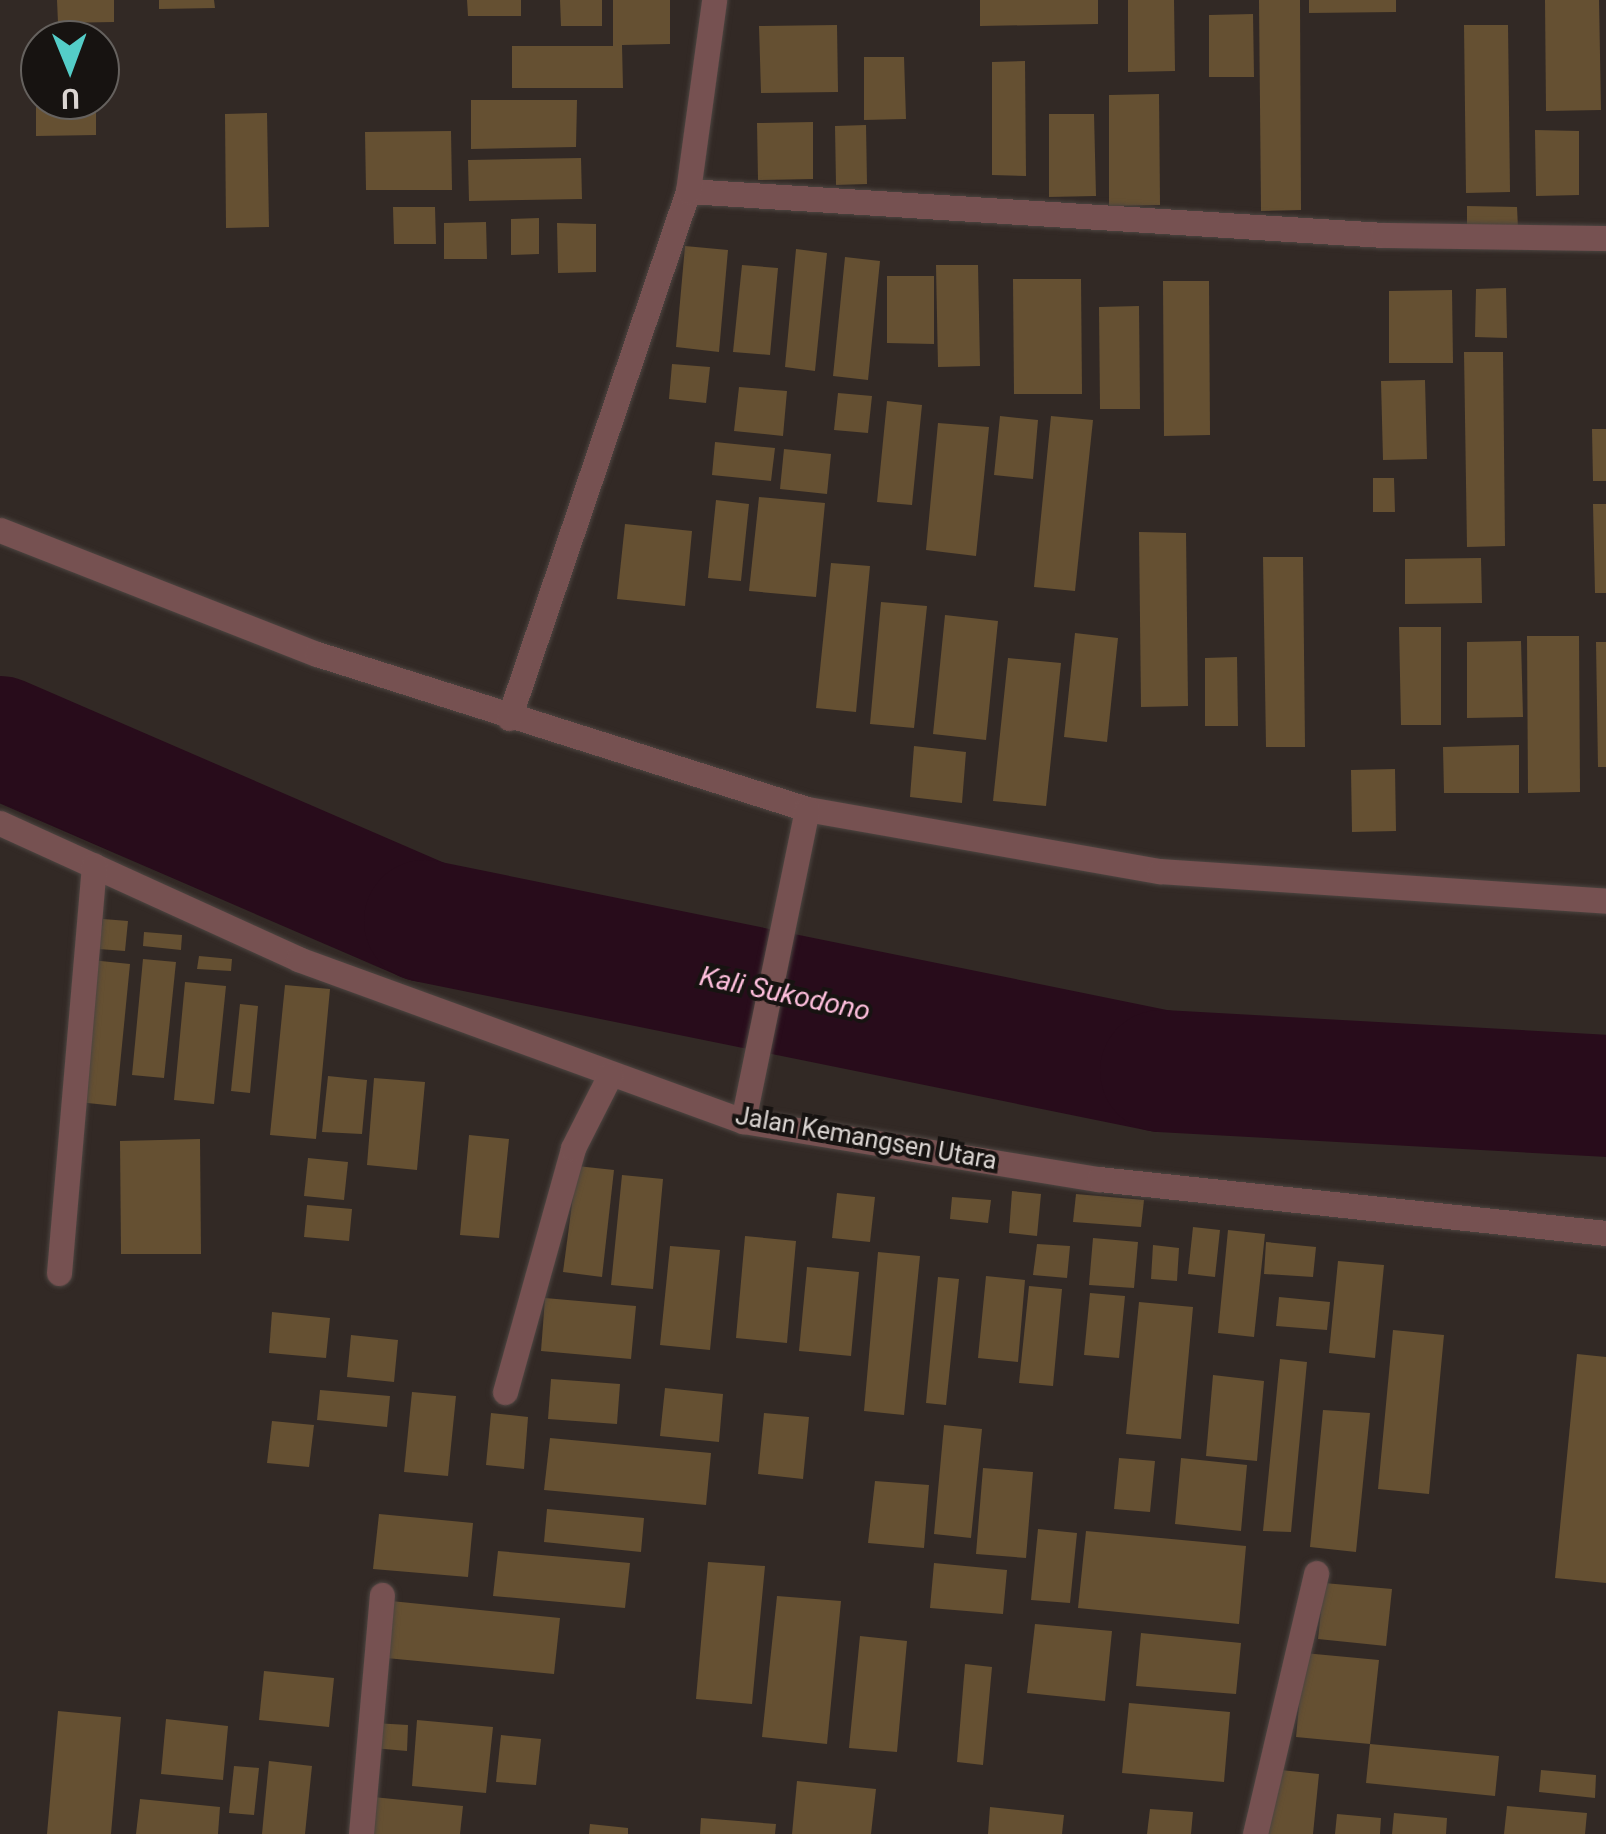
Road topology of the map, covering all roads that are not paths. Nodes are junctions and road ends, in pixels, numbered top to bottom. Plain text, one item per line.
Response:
1 (714, 0) edge
2 (688, 190) junction
3 (1606, 238) edge
4 (0, 530) edge
5 (509, 718) junction
6 (807, 808) junction
7 (0, 822) edge
8 (94, 865) junction
9 (1606, 901) edge
10 (610, 1074) junction
11 (744, 1121) junction
12 (1606, 1233) edge
13 (59, 1273) dead end
14 (505, 1392) dead end
15 (1316, 1573) dead end
16 (382, 1594) dead end
17 (362, 1834) edge
18 (1255, 1834) edge

1 - 2 street
2 - 3 street
2 - 5 street
4 - 5 street
5 - 6 street
6 - 9 street
6 - 11 street
7 - 8 street, Jalan Kemangsen Utara
8 - 10 street, Jalan Kemangsen Utara
8 - 13 street
10 - 11 street, Jalan Kemangsen Utara
10 - 14 street
11 - 12 street, Jalan Kemangsen Utara
15 - 18 street
16 - 17 street

